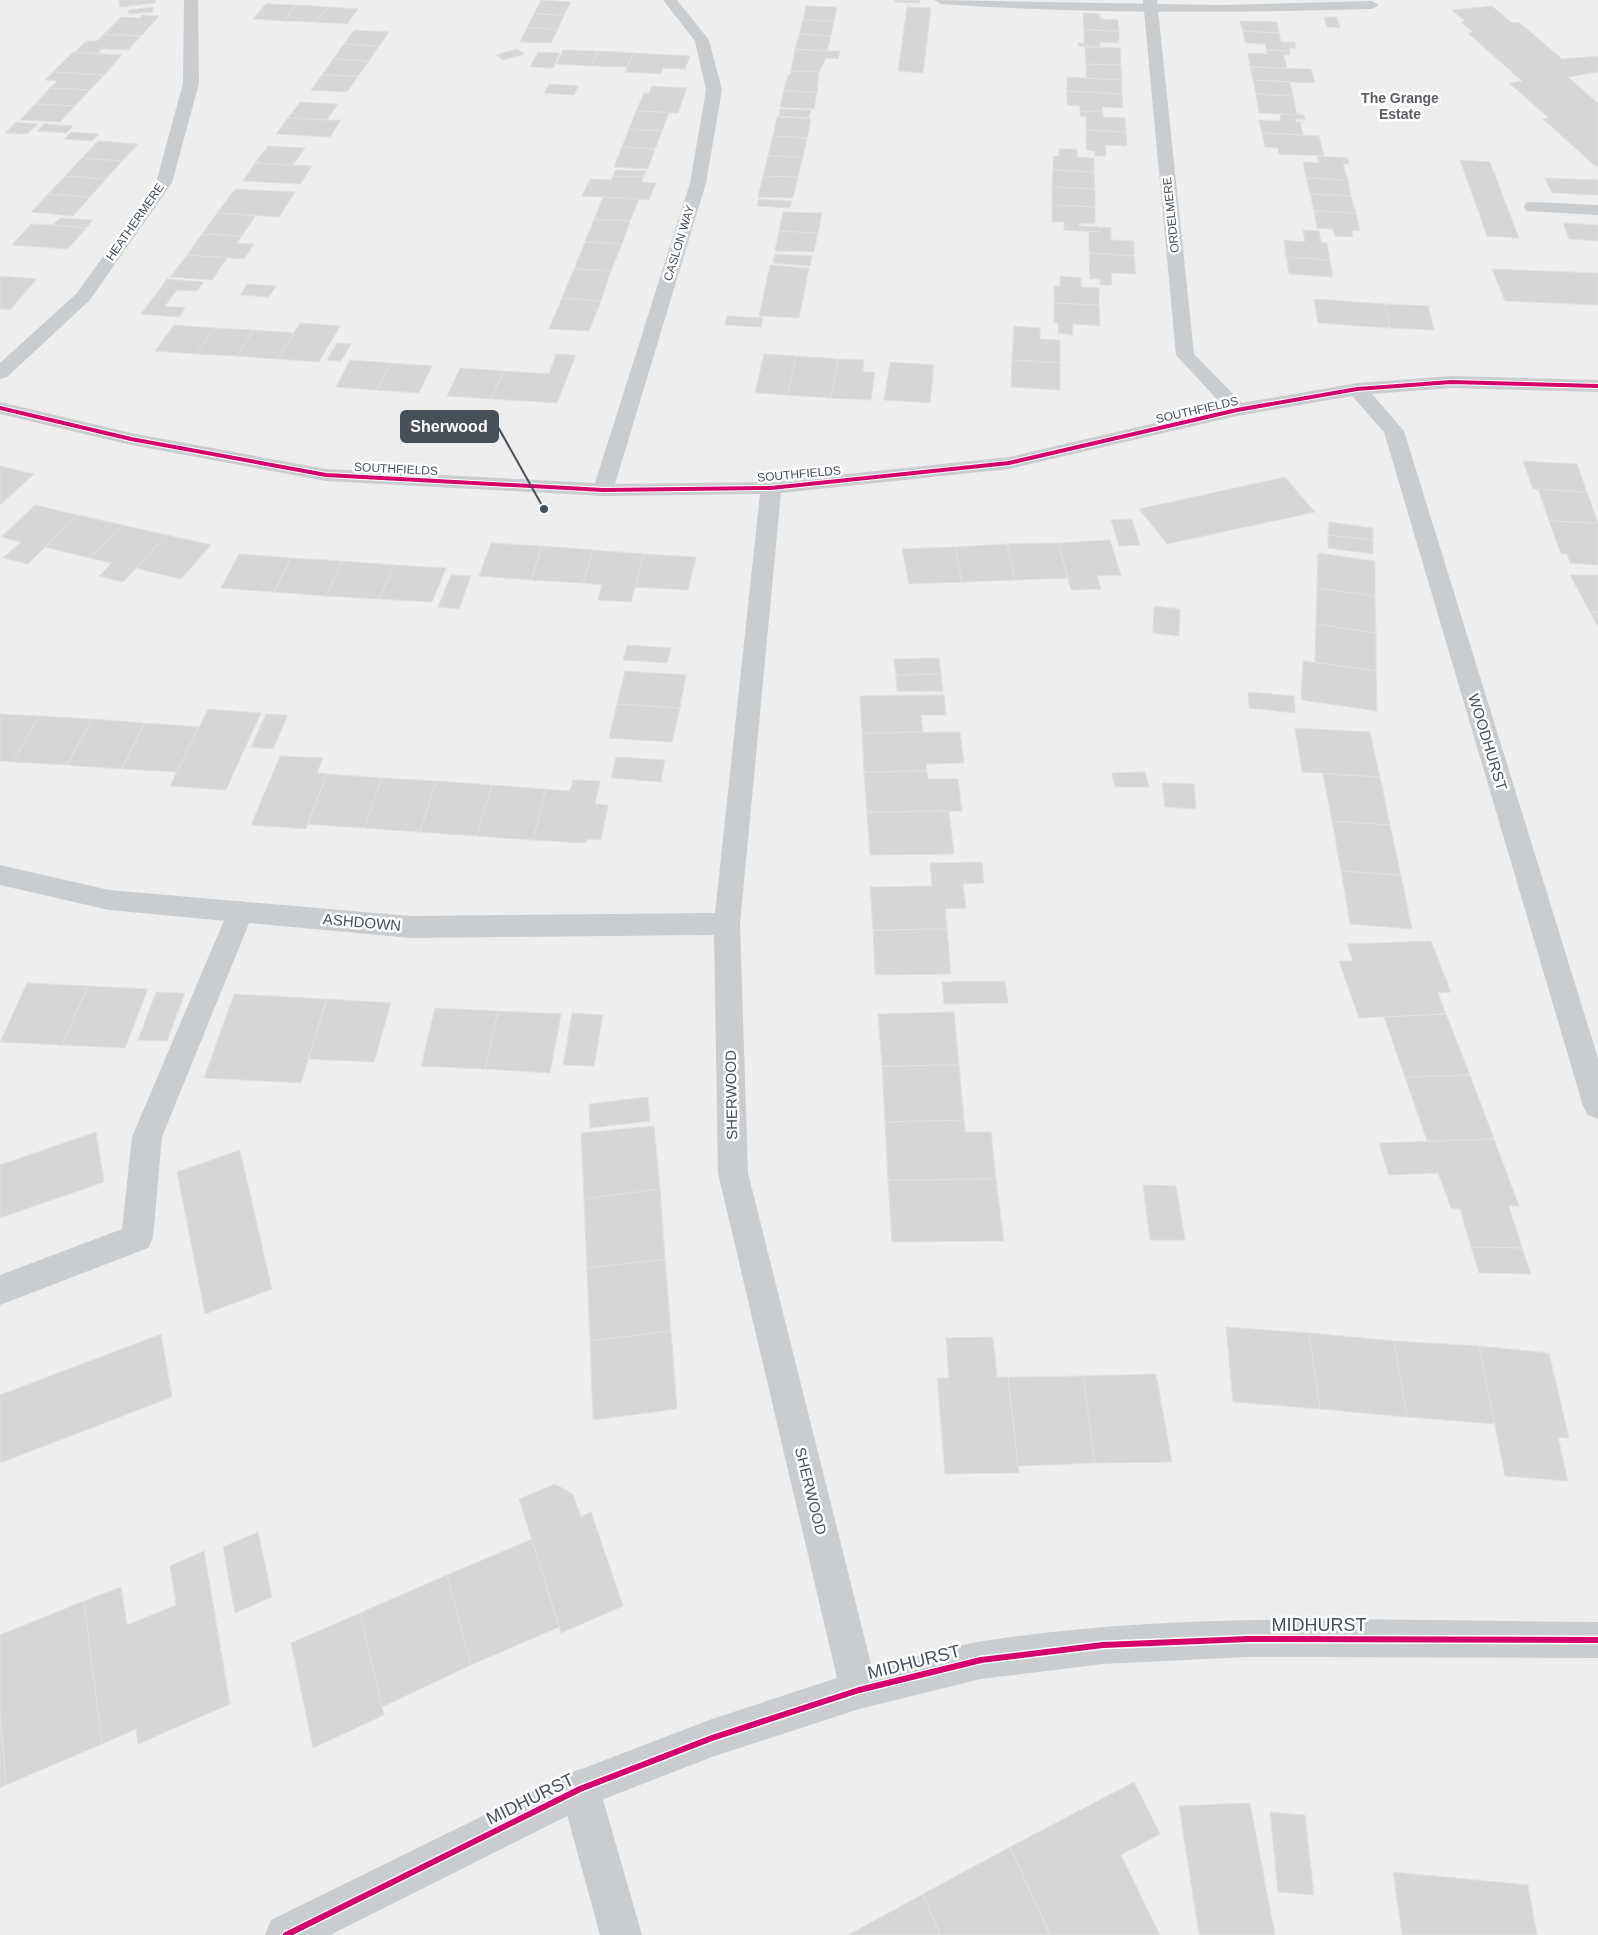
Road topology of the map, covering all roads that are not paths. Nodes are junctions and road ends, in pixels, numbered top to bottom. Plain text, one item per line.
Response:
1 (191, 0) edge
2 (670, 0) edge
3 (941, 0) edge
4 (1150, 4) edge
5 (1372, 6) dead end
6 (1532, 207) dead end
7 (1598, 210) edge
8 (0, 373) edge
9 (1598, 386) edge
10 (1357, 389) junction
11 (0, 408) edge
12 (1237, 410) junction
13 (771, 488) junction
14 (604, 490) junction
15 (0, 876) edge
16 (240, 912) junction
17 (728, 924) junction
18 (1598, 1106) edge
19 (0, 1290) edge
20 (1598, 1640) edge
21 (859, 1690) junction
22 (580, 1789) junction
23 (286, 1935) edge
24 (621, 1935) edge

1 - 8 street, HEATHERMERE
2 - 14 street, CASLON WAY
3 - 4 street
4 - 5 street
4 - 12 street, ORDELMERE
6 - 7 street
9 - 10 street, SOUTHFIELDS
10 - 12 street, SOUTHFIELDS
10 - 18 street, WOODHURST
11 - 14 street, SOUTHFIELDS
12 - 13 street, SOUTHFIELDS
13 - 14 street, SOUTHFIELDS
13 - 17 street, SHERWOOD
15 - 16 street, ASHDOWN
16 - 17 street, ASHDOWN
16 - 19 street
17 - 21 street, SHERWOOD
20 - 21 street, MIDHURST
21 - 22 street, MIDHURST
22 - 23 street, MIDHURST
22 - 24 street

